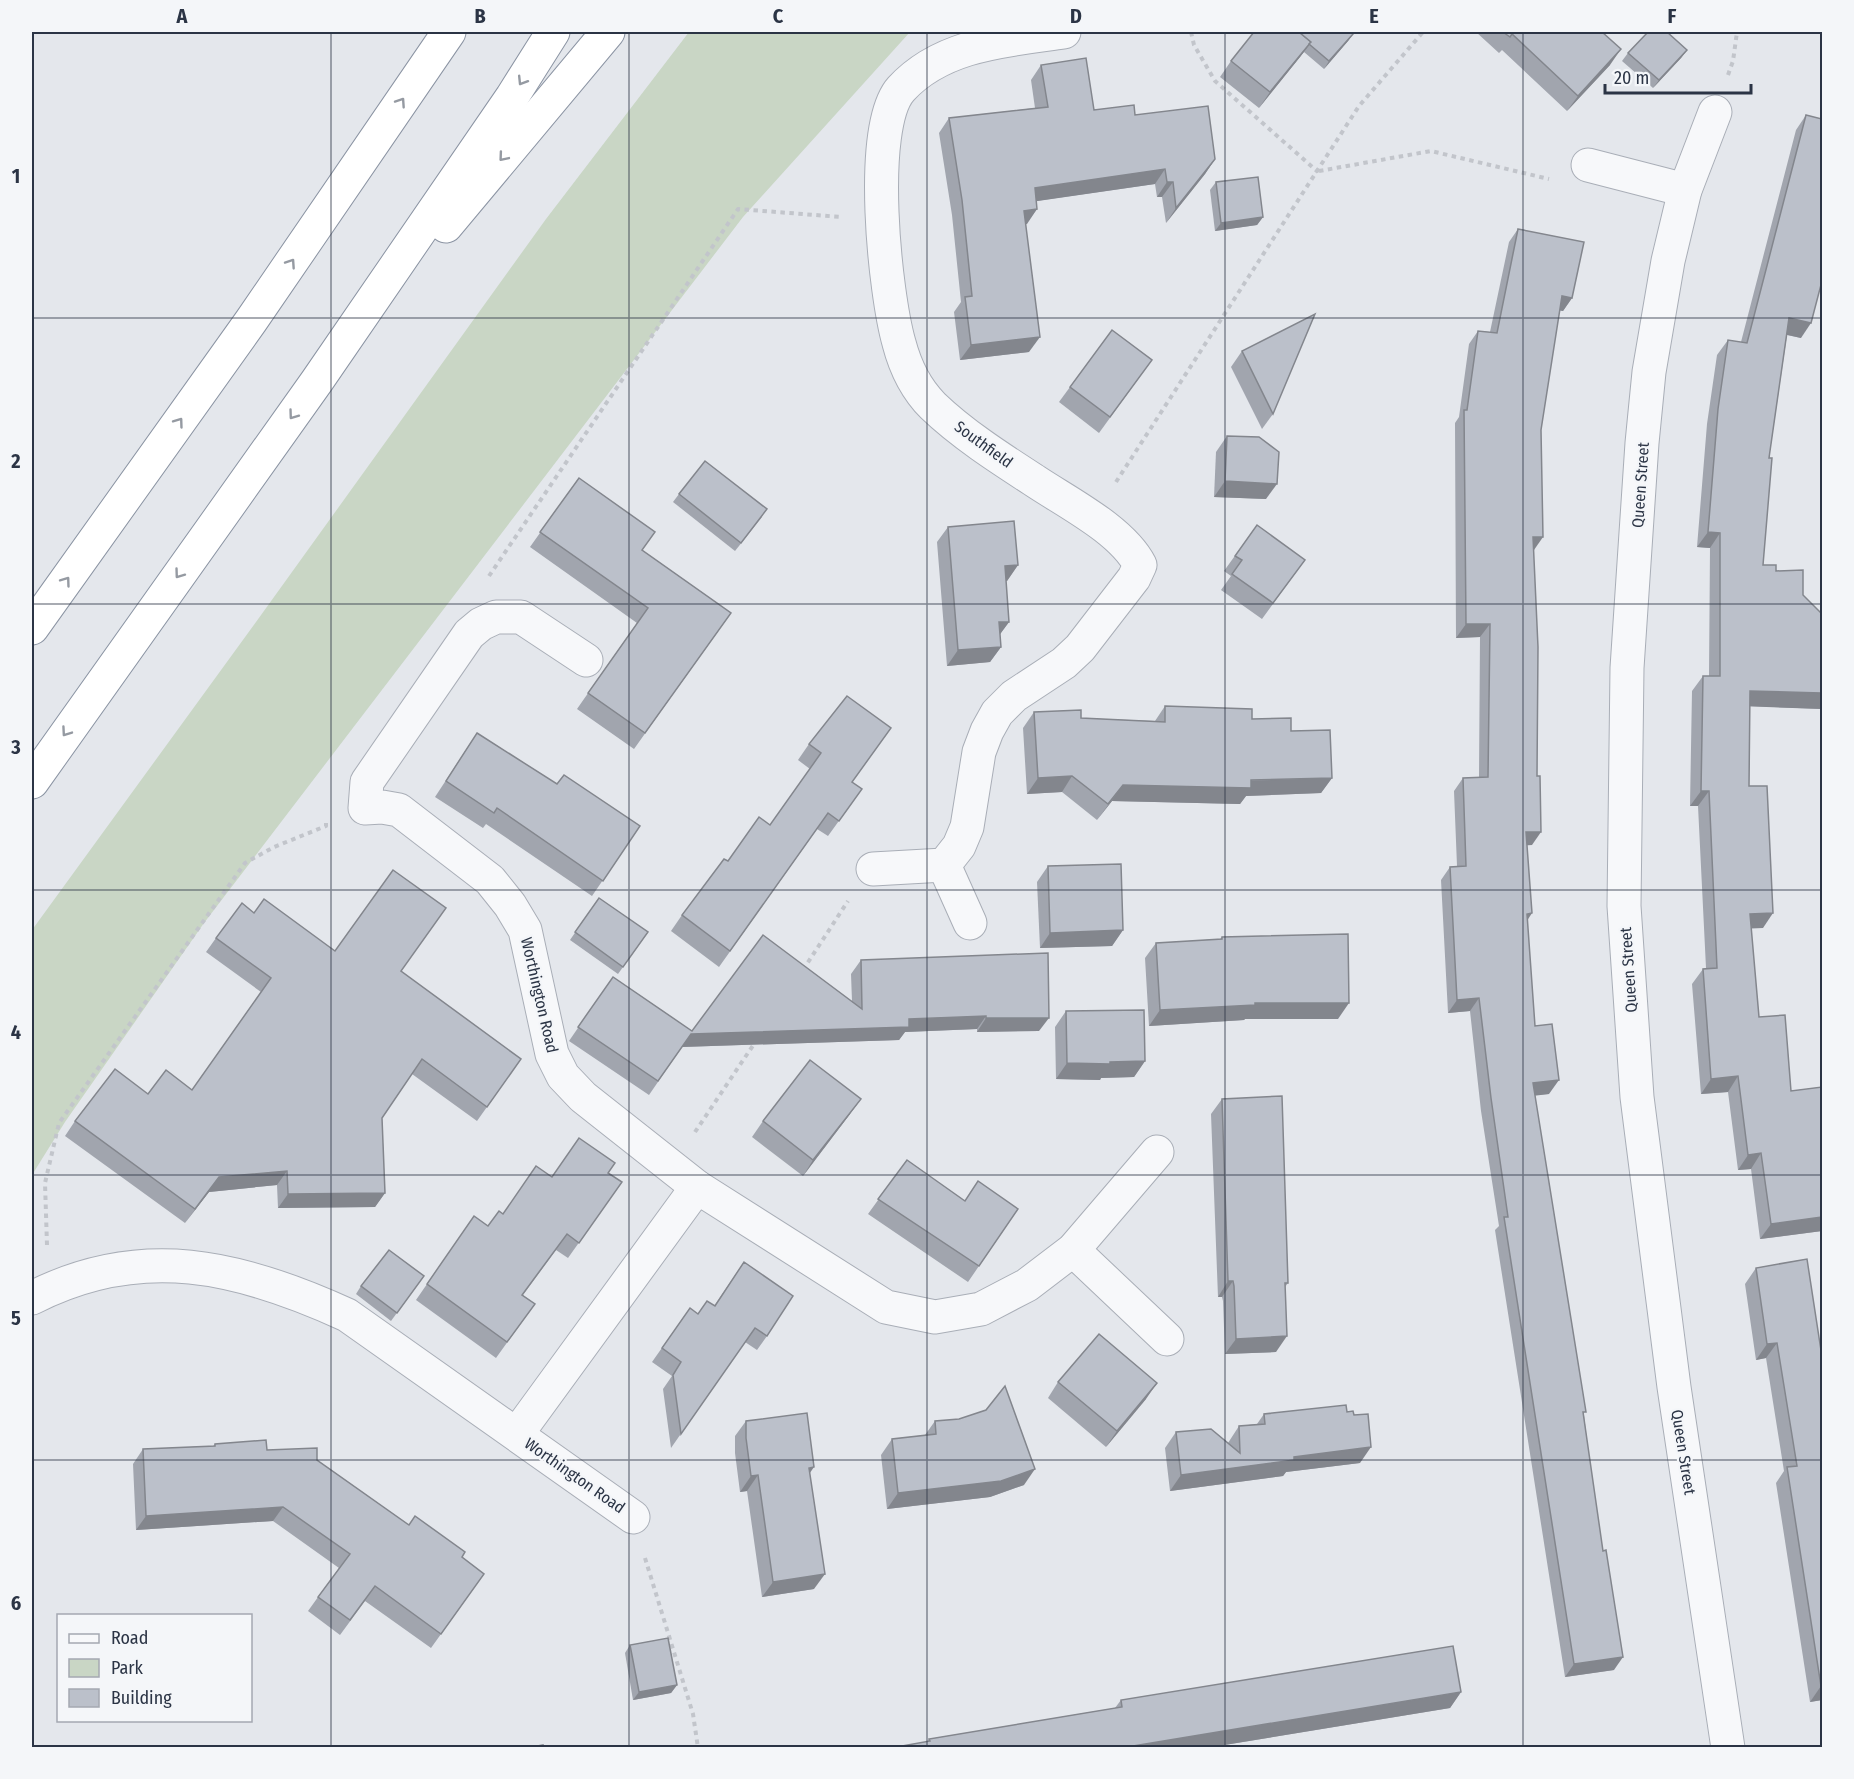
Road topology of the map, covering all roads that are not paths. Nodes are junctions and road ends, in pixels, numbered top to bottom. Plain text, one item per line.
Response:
1 (449, 32) edge
2 (553, 32) edge
3 (608, 32) edge
4 (1064, 32) edge
5 (1715, 112) dead end
6 (1588, 165) road end
7 (1685, 190) junction
8 (317, 381) junction
9 (32, 628) edge
10 (586, 660) dead end
11 (32, 782) edge
12 (944, 865) junction
13 (873, 869) road end
14 (970, 923) dead end
15 (1157, 1152) dead end
16 (684, 1177) junction
17 (1073, 1250) junction
18 (32, 1298) edge
19 (1167, 1340) dead end
20 (517, 1434) junction
21 (633, 1517) road end
22 (1728, 1748) edge

9 -> 1 highway
2 -> 8 highway
3 -> 8 highway
4 - 12 street, Southfield
5 - 7 street, Queen Street
6 - 7 street
7 - 22 street, Queen Street
8 -> 11 highway
10 - 16 street, Worthington Road
12 - 13 street
12 - 14 street
15 - 17 street, Worthington Road
16 - 17 street, Worthington Road
16 - 20 street, Worthington Road
17 - 19 street
18 - 20 street, Worthington Road
20 - 21 street, Worthington Road

